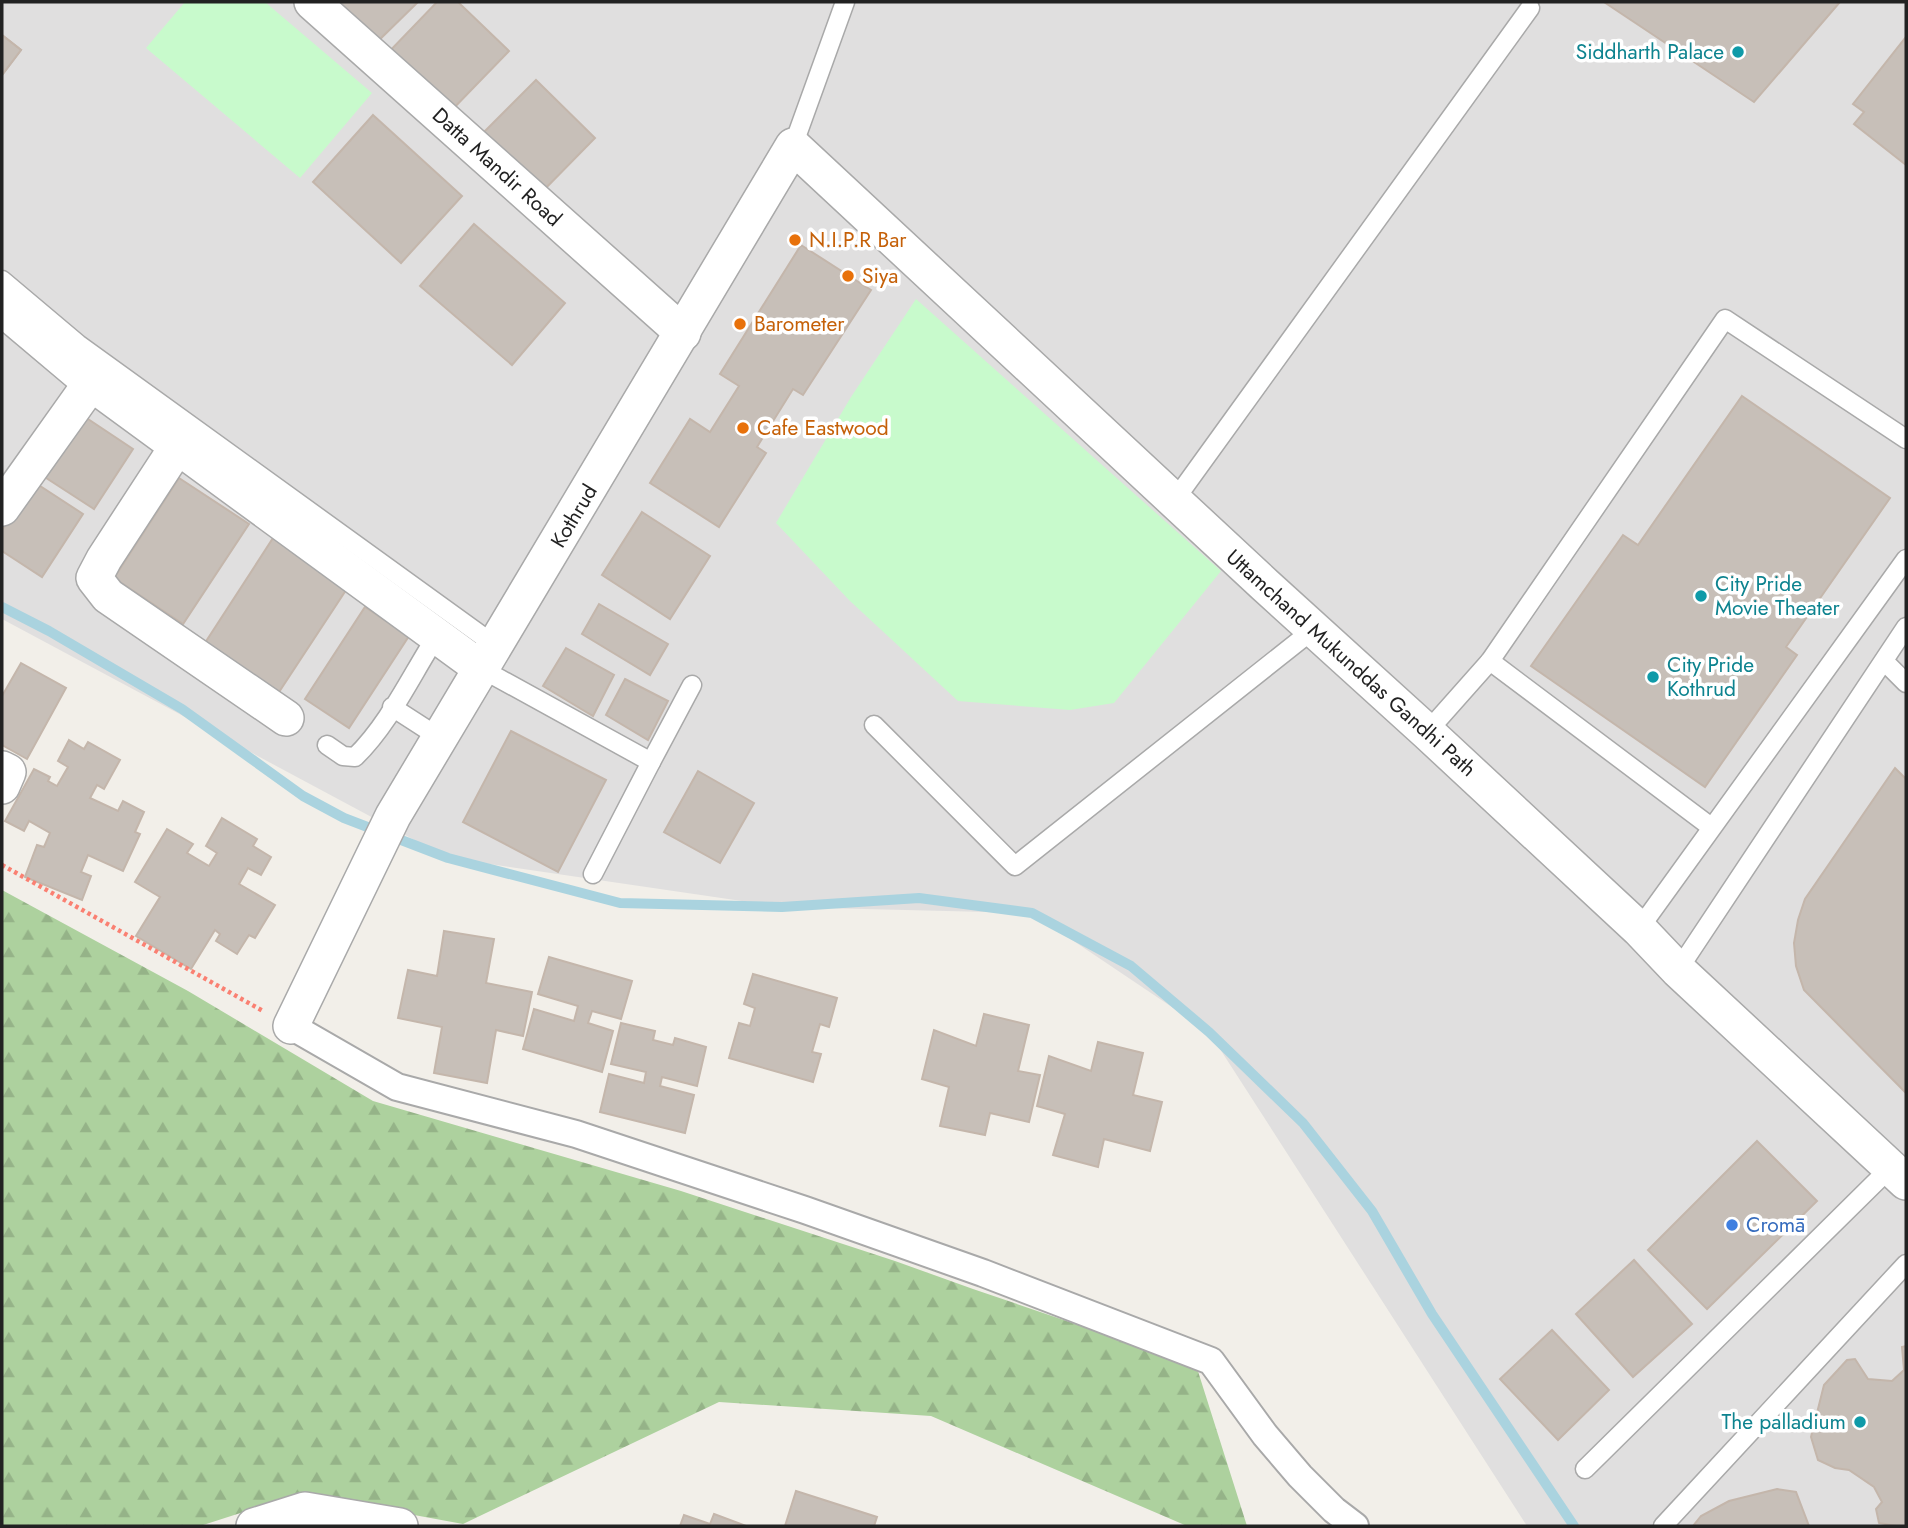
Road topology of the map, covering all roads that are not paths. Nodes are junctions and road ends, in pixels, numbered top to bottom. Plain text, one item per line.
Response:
1 (312, 2) edge
2 (845, 2) edge
3 (1530, 8) dead end
4 (793, 146) junction
5 (2, 281) edge
6 (2, 308) edge
7 (683, 333) junction
8 (91, 383) junction
9 (1906, 439) edge
10 (177, 446) junction
11 (1174, 501) junction
12 (2, 508) edge
13 (1906, 559) edge
14 (1906, 627) edge
15 (1314, 629) junction
16 (436, 637) junction
17 (489, 658) junction
18 (1490, 661) junction
19 (1884, 661) junction
20 (1906, 683) edge
21 (692, 685) dead end
22 (392, 707) junction
23 (286, 718) dead end
24 (874, 725) dead end
25 (1427, 732) junction
26 (440, 738) junction
27 (327, 744) dead end
28 (650, 762) junction
29 (2, 769) edge
30 (2, 786) edge
31 (1711, 827) junction
32 (593, 874) dead end
33 (1639, 929) junction
34 (1678, 970) junction
35 (291, 1026) joint
36 (1898, 1175) edge
37 (1906, 1264) edge
38 (1585, 1469) dead end
39 (254, 1526) edge
40 (400, 1526) edge
41 (1355, 1526) edge
42 (1663, 1526) edge

1 - 7 street, Datta Mandir Road
2 - 4 lane, Kothrud
3 - 11 lane
4 - 7 street, Kothrud
4 - 11 street, Uttamchand Mukunddas Gandhi Path
5 - 17 lane
6 - 8 street
7 - 17 street, Kothrud
8 - 10 street
8 - 12 street
9 - 18 lane
10 - 16 street
10 - 23 street
11 - 15 street, Uttamchand Mukunddas Gandhi Path
13 - 31 lane
14 - 19 lane
15 - 24 lane
15 - 25 street, Uttamchand Mukunddas Gandhi Path
16 - 17 street
16 - 22 lane
17 - 26 street, Kothrud
17 - 28 lane
18 - 25 lane
18 - 31 lane
19 - 20 lane
19 - 34 lane
21 - 28 lane
22 - 26 lane
22 - 27 lane
25 - 33 street, Uttamchand Mukunddas Gandhi Path
26 - 35 street, Kothrud
28 - 32 lane
29 - 30 street
31 - 33 lane
33 - 34 street, Uttamchand Mukunddas Gandhi Path
34 - 36 street, Uttamchand Mukunddas Gandhi Path
35 - 41 street
36 - 38 lane
37 - 42 lane
39 - 40 street

